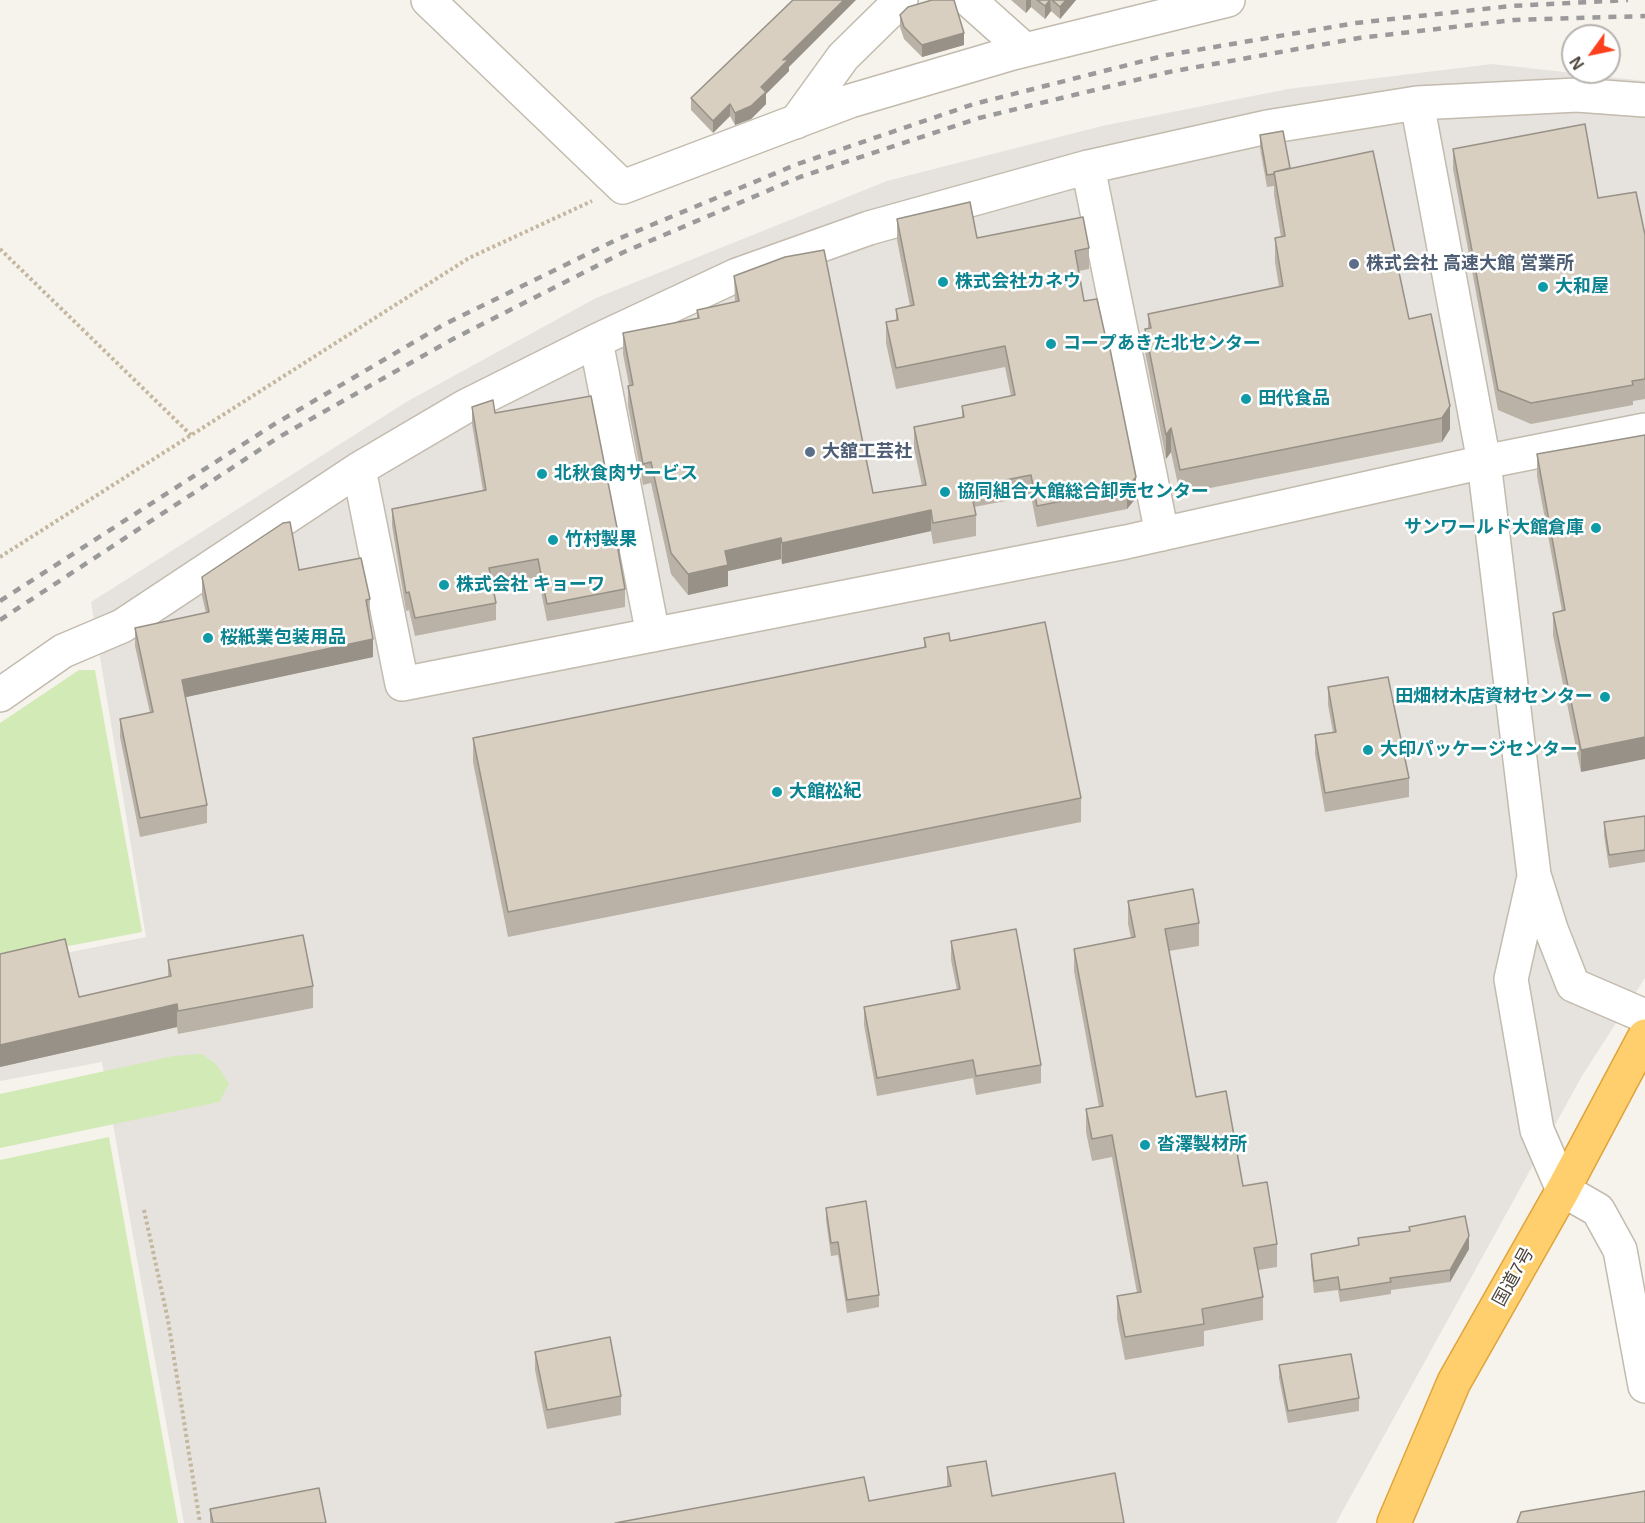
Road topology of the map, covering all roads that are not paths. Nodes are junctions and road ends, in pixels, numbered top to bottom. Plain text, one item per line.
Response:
1 (428, 0) edge
2 (901, 0) edge
3 (969, 0) edge
4 (1228, 0) edge
5 (1025, 50) junction
6 (1645, 100) edge
7 (1416, 103) junction
8 (796, 122) junction
9 (1088, 167) junction
10 (596, 341) junction
11 (1645, 430) edge
12 (1484, 462) junction
13 (359, 469) junction
14 (1162, 534) junction
15 (653, 635) junction
16 (0, 695) edge
17 (1534, 875) junction
18 (1645, 1016) edge
19 (1645, 1035) edge
20 (1563, 1190) junction
21 (1645, 1386) edge
22 (1394, 1523) edge

1 - 8 street
2 - 8 street
3 - 5 street
4 - 5 street
5 - 8 street
6 - 7 street
7 - 9 street
7 - 12 street
9 - 10 street
9 - 14 street
10 - 13 street
10 - 15 street
11 - 12 street
12 - 14 street
12 - 17 street
13 - 15 street
13 - 16 street
14 - 15 street
17 - 18 street
17 - 20 street
19 - 20 highway, 国道7号
20 - 21 street
20 - 22 highway, 国道7号

